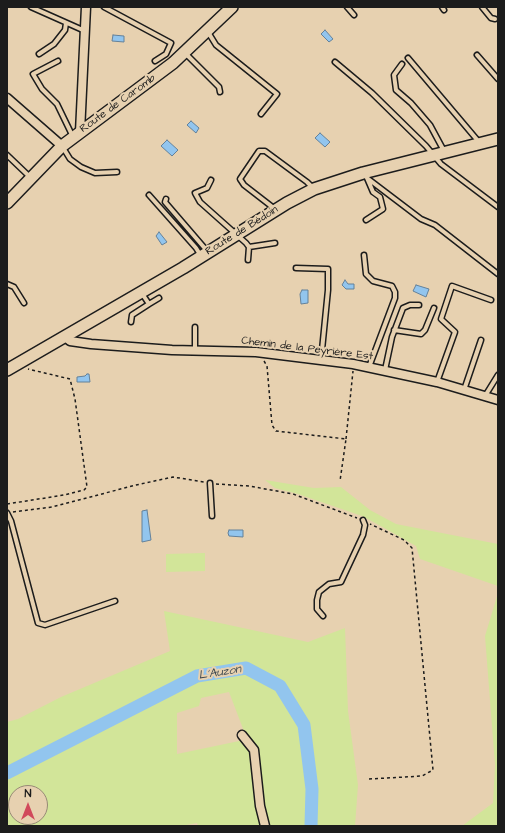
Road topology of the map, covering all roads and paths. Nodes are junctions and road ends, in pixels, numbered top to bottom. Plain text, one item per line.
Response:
1 (31, 7) edge
2 (86, 7) edge
3 (104, 7) edge
4 (232, 7) edge
5 (347, 7) edge
6 (482, 7) edge
7 (354, 15) dead end
8 (497, 19) edge
9 (66, 23) junction
10 (85, 31) junction
11 (208, 32) junction
12 (185, 52) junction
13 (39, 54) dead end
14 (477, 54) dead end
15 (408, 58) dead end
16 (58, 61) dead end
17 (155, 61) dead end
18 (335, 62) dead end
19 (402, 64) dead end
20 (498, 79) edge
21 (220, 92) dead end
22 (7, 98) edge
23 (261, 114) dead end
24 (77, 135) junction
25 (498, 139) edge
26 (480, 144) junction
27 (62, 146) junction
28 (440, 154) junction
29 (7, 155) edge
30 (117, 172) dead end
31 (365, 175) junction
32 (32, 178) junction
33 (211, 180) dead end
34 (314, 189) junction
35 (149, 195) dead end
36 (166, 199) dead end
37 (7, 203) edge
38 (498, 207) edge
39 (276, 210) junction
40 (366, 220) dead end
41 (237, 234) junction
42 (275, 243) dead end
43 (249, 247) junction
44 (205, 254) junction
45 (364, 255) dead end
46 (248, 260) dead end
47 (296, 268) dead end
48 (498, 274) edge
49 (7, 284) edge
50 (141, 292) junction
51 (159, 298) dead end
52 (491, 300) dead end
53 (24, 303) dead end
54 (149, 304) junction
55 (419, 306) dead end
56 (434, 308) dead end
57 (131, 322) dead end
58 (196, 327) dead end
59 (394, 330) junction
60 (64, 336) junction
61 (481, 340) dead end
62 (196, 350) junction
63 (256, 352) junction
64 (322, 360) junction
65 (21, 362) junction
66 (353, 364) junction
67 (369, 367) junction
68 (7, 370) edge
69 (385, 370) junction
70 (498, 375) edge
71 (437, 382) junction
72 (464, 390) junction
73 (485, 396) junction
74 (498, 400) edge
75 (346, 439) junction
76 (340, 481) dead end
77 (210, 483) junction
78 (7, 504) edge
79 (7, 513) edge
80 (212, 516) dead end
81 (363, 520) junction
82 (115, 601) dead end
83 (323, 616) dead end
84 (242, 735) dead end
85 (368, 778) dead end
86 (265, 826) edge

1 - 9 lane
2 - 10 street
3 - 17 lane
4 - 11 main road, Route de Caromb
5 - 7 lane
6 - 8 lane
9 - 10 lane
9 - 13 lane
10 - 24 street
11 - 12 main road, Route de Caromb
11 - 23 lane
12 - 21 lane
12 - 24 main road, Route de Caromb
14 - 20 lane
15 - 26 lane
16 - 24 lane
18 - 28 lane
19 - 28 lane
22 - 27 street
24 - 27 main road, Route de Caromb
25 - 26 main road, Route de Bédoin
26 - 28 main road, Route de Bédoin
27 - 30 lane
27 - 32 main road, Route de Caromb
28 - 31 main road, Route de Bédoin
28 - 38 lane
29 - 32 lane
31 - 34 main road, Route de Bédoin
31 - 40 lane
31 - 48 lane
32 - 37 main road, Route de Caromb
33 - 41 lane
34 - 39 main road, Route de Bédoin
34 - 39 lane
35 - 44 lane
36 - 44 lane
39 - 41 main road, Route de Bédoin
41 - 43 lane
41 - 44 main road, Route de Bédoin
42 - 43 lane
43 - 46 lane
44 - 50 main road, Route de Bédoin
45 - 67 lane
47 - 64 lane
49 - 53 lane
50 - 54 lane
50 - 60 main road, Route de Bédoin
51 - 54 lane
52 - 71 lane
54 - 57 lane
55 - 59 lane
56 - 59 lane
58 - 62 lane
59 - 69 lane
60 - 62 street, Chemin de la Peyrière Est
60 - 65 main road, Route de Bédoin
61 - 72 lane
62 - 63 street, Chemin de la Peyrière Est
63 - 64 street, Chemin de la Peyrière Est
63 - 75 path
64 - 66 street, Chemin de la Peyrière Est
65 - 68 main road, Route de Bédoin
65 - 78 path
66 - 67 street, Chemin de la Peyrière Est
66 - 75 path
67 - 69 street, Chemin de la Peyrière Est
69 - 71 street, Chemin de la Peyrière Est
70 - 73 lane
71 - 72 street, Chemin de la Peyrière Est
72 - 73 street, Chemin de la Peyrière Est
73 - 74 street, Chemin de la Peyrière Est
75 - 76 path
77 - 79 path
77 - 80 lane
77 - 81 path
79 - 82 lane
81 - 83 lane
81 - 85 path
84 - 86 street

